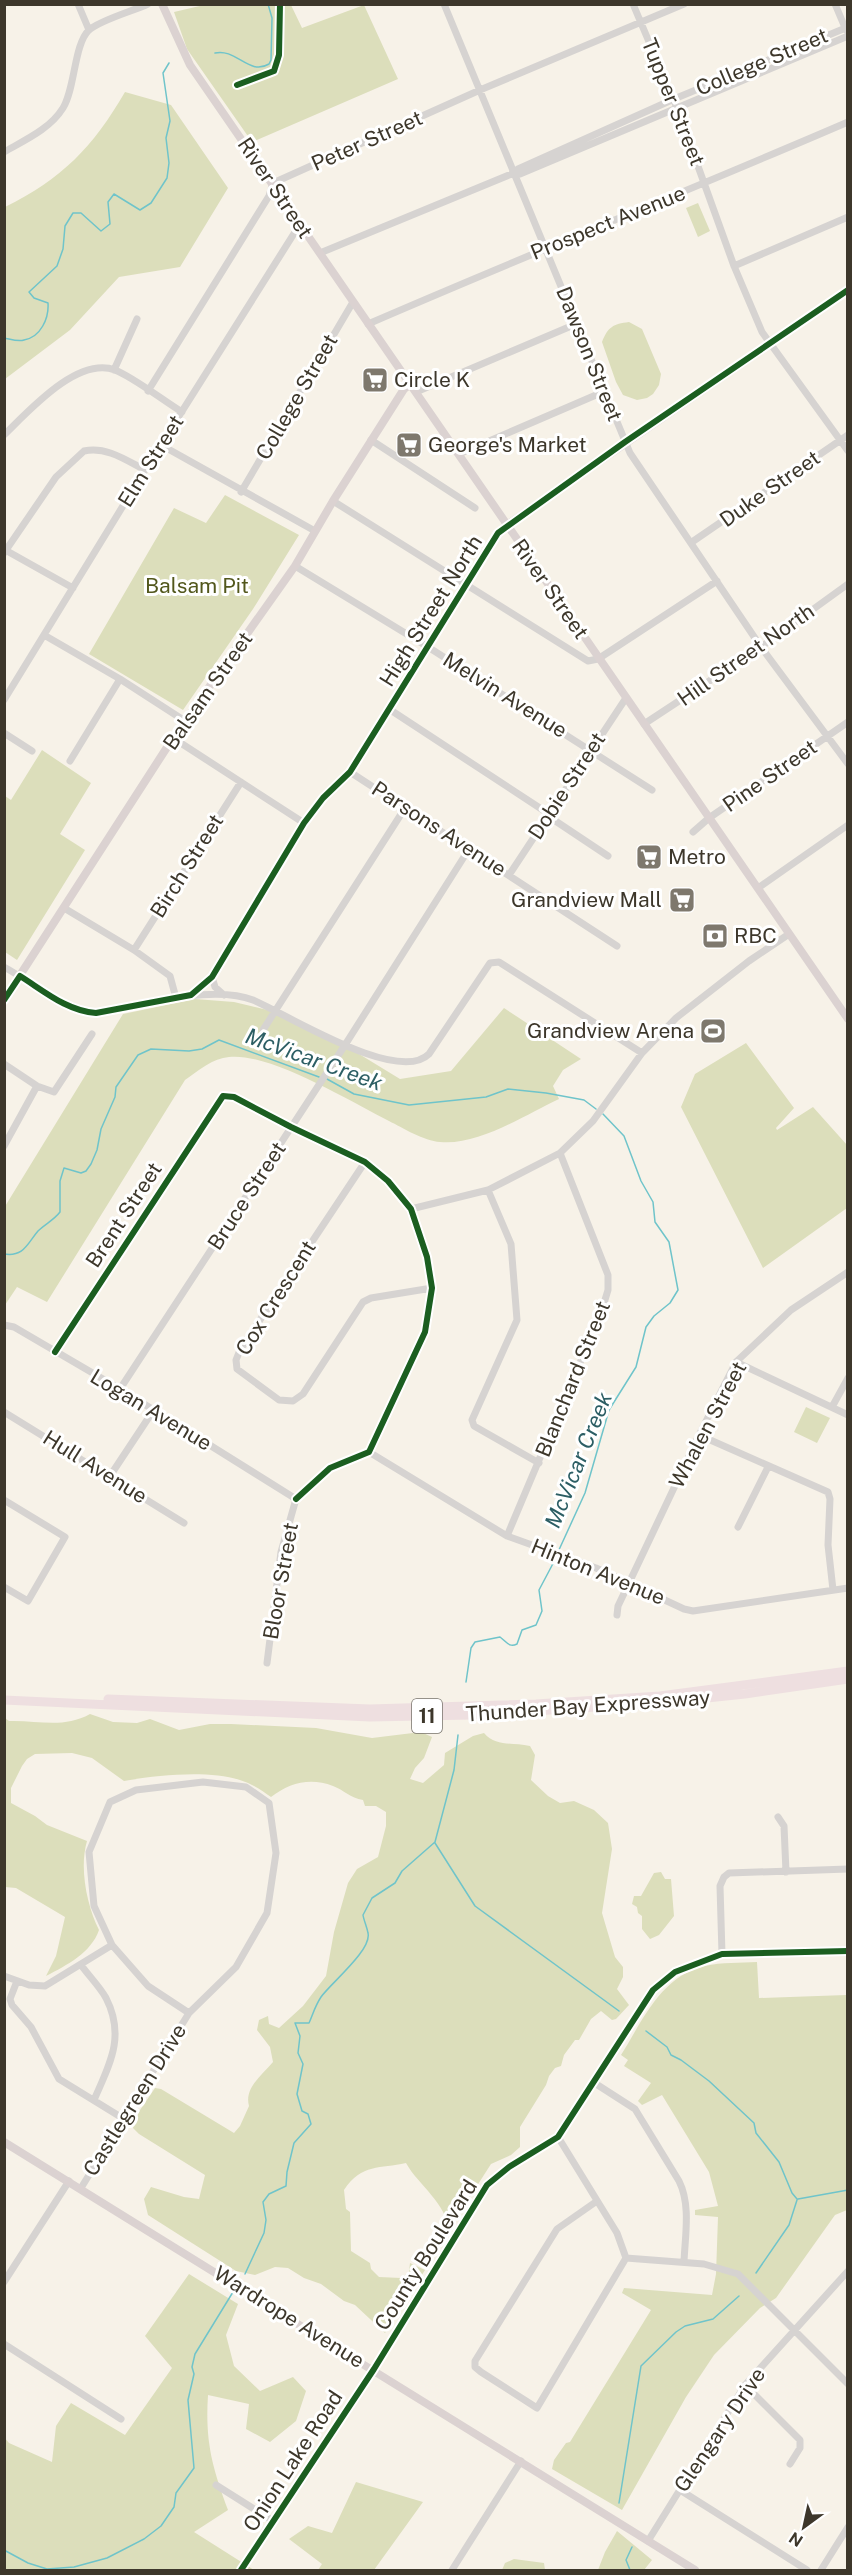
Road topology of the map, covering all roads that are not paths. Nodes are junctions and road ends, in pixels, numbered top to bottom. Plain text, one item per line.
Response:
1 (78, 4) edge
2 (148, 4) edge
3 (162, 4) edge
4 (454, 4) edge
5 (633, 4) edge
6 (684, 4) edge
7 (835, 4) edge
8 (445, 6) edge
9 (641, 23) junction
10 (89, 30) junction
11 (847, 31) edge
12 (728, 82) junction
13 (480, 90) junction
14 (674, 99) junction
15 (677, 108) junction
16 (848, 122) edge
17 (4, 152) edge
18 (514, 173) junction
19 (273, 183) junction
20 (706, 183) junction
21 (848, 217) edge
22 (300, 224) junction
23 (545, 247) junction
24 (320, 253) junction
25 (735, 266) junction
26 (848, 290) edge
27 (353, 302) junction
28 (137, 319) dead end
29 (368, 324) junction
30 (576, 324) junction
31 (771, 343) junction
32 (114, 370) junction
33 (413, 388) junction
34 (148, 391) junction
35 (603, 392) junction
36 (182, 412) junction
37 (4, 435) edge
38 (848, 435) edge
39 (371, 440) junction
40 (840, 440) junction
41 (625, 442) junction
42 (161, 444) junction
43 (848, 451) edge
44 (459, 454) junction
45 (145, 470) junction
46 (241, 492) junction
47 (333, 501) junction
48 (475, 508) dead end
49 (507, 525) junction
50 (315, 531) junction
51 (692, 542) junction
52 (6, 552) edge
53 (295, 566) junction
54 (717, 581) junction
55 (466, 583) junction
56 (848, 584) edge
57 (73, 588) junction
58 (44, 635) junction
59 (428, 647) junction
60 (761, 647) junction
61 (598, 659) junction
62 (120, 678) junction
63 (626, 698) junction
64 (4, 700) edge
65 (389, 709) junction
66 (185, 721) junction
67 (848, 722) edge
68 (644, 724) junction
69 (4, 732) edge
70 (828, 736) junction
71 (173, 738) junction
72 (591, 750) junction
73 (32, 751) dead end
74 (70, 761) dead end
75 (848, 764) edge
76 (350, 772) junction
77 (241, 782) junction
78 (652, 790) dead end
79 (405, 808) junction
80 (548, 815) junction
81 (710, 818) junction
82 (304, 823) junction
83 (848, 825) edge
84 (693, 832) dead end
85 (469, 849) junction
86 (608, 856) dead end
87 (509, 875) junction
88 (758, 888) junction
89 (64, 908) junction
90 (789, 934) junction
91 (617, 946) dead end
92 (134, 950) junction
93 (4, 967) edge
94 (20, 976) junction
95 (212, 977) junction
96 (191, 995) junction
97 (224, 995) junction
98 (5, 998) edge
99 (176, 998) junction
100 (276, 1012) junction
101 (848, 1018) edge
102 (263, 1030) dead end
103 (92, 1034) dead end
104 (345, 1045) junction
105 (642, 1053) junction
106 (4, 1064) edge
107 (37, 1086) junction
108 (291, 1127) junction
109 (4, 1146) edge
110 (560, 1153) junction
111 (365, 1162) junction
112 (488, 1190) junction
113 (411, 1209) junction
114 (848, 1272) edge
115 (432, 1288) junction
116 (4, 1325) edge
117 (55, 1352) junction
118 (736, 1362) junction
119 (848, 1378) edge
120 (120, 1389) junction
121 (832, 1407) junction
122 (153, 1411) junction
123 (4, 1412) edge
124 (848, 1415) edge
125 (699, 1435) junction
126 (369, 1452) junction
127 (539, 1463) junction
128 (768, 1467) junction
129 (110, 1476) junction
130 (296, 1499) junction
131 (4, 1500) edge
132 (184, 1522) dead end
133 (738, 1527) dead end
134 (507, 1536) junction
135 (629, 1582) junction
136 (4, 1587) edge
137 (848, 1588) edge
138 (833, 1590) junction
139 (617, 1615) dead end
140 (267, 1663) dead end
141 (848, 1671) edge
142 (848, 1679) edge
143 (4, 1694) edge
144 (4, 1700) edge
145 (778, 1817) dead end
146 (848, 1869) edge
147 (786, 1872) junction
148 (112, 1945) junction
149 (848, 1951) edge
150 (722, 1954) junction
151 (81, 1965) junction
152 (4, 1976) edge
153 (16, 1981) junction
154 (189, 2013) junction
155 (593, 2082) junction
156 (94, 2100) junction
157 (124, 2119) junction
158 (558, 2137) junction
159 (4, 2142) edge
160 (69, 2181) junction
161 (81, 2188) junction
162 (597, 2201) junction
163 (626, 2258) junction
164 (684, 2262) junction
165 (848, 2271) edge
166 (4, 2283) edge
167 (794, 2329) junction
168 (4, 2344) edge
169 (374, 2369) junction
170 (848, 2384) edge
171 (745, 2385) junction
172 (121, 2419) dead end
173 (521, 2461) junction
174 (790, 2464) dead end
175 (216, 2485) dead end
176 (680, 2490) junction
177 (273, 2521) junction
178 (848, 2527) edge
179 (648, 2541) junction
180 (241, 2571) edge
181 (452, 2571) edge
182 (695, 2571) edge
183 (807, 2571) edge
184 (821, 2571) edge

1 - 10 street
2 - 10 street
3 - 19 main road, River Street
4 - 8 street
5 - 9 street, Tupper Street
6 - 9 street, Peter Street
7 - 11 street
8 - 13 street, Dawson Street
9 - 13 street, Peter Street
9 - 14 street, Tupper Street
10 - 17 street
11 - 12 street, College Street
12 - 14 street, College Street
12 - 15 street, College Street
13 - 18 street, Dawson Street
13 - 19 street, Peter Street
14 - 15 street, Tupper Street
14 - 18 street, College Street
15 - 18 street, College Street
15 - 20 street, Tupper Street
16 - 20 street, Prospect Avenue
18 - 23 street, Dawson Street
18 - 24 street, College Street
19 - 22 main road, River Street
19 - 34 street
20 - 23 street, Prospect Avenue
20 - 25 street, Tupper Street
21 - 25 street
22 - 24 main road, River Street
22 - 36 street, Elm Street
23 - 29 street, Prospect Avenue
23 - 30 street, Dawson Street
24 - 27 main road, River Street
25 - 31 street, Tupper Street
26 - 31 main road, High Street North
27 - 29 main road, River Street
27 - 46 street, College Street
28 - 32 street
29 - 33 main road, River Street
30 - 33 street
30 - 35 street, Dawson Street
31 - 40 street, Tupper Street
31 - 41 main road, High Street North
32 - 34 street
32 - 37 street
33 - 39 main road, Balsam Street
33 - 44 main road, River Street
34 - 36 street
35 - 41 street, Dawson Street
35 - 44 street
36 - 42 street, Elm Street
38 - 40 street, Duke Street
39 - 47 main road, Balsam Street
39 - 48 street
40 - 43 street, Tupper Street
40 - 51 street, Duke Street
41 - 49 main road, High Street North
41 - 51 street, Dawson Street
42 - 45 street, Elm Street
42 - 46 street
44 - 49 main road, River Street
45 - 52 street
45 - 57 street, Elm Street
46 - 50 street
47 - 50 main road, Balsam Street
47 - 55 street
49 - 55 street, High Street North
49 - 61 main road, River Street
50 - 53 main road, Balsam Street
51 - 54 street, Dawson Street
52 - 57 street
53 - 59 street, Melvin Avenue
53 - 66 main road, Balsam Street
54 - 60 street, Dawson Street
54 - 61 street
55 - 59 street, High Street North
55 - 61 street
56 - 60 street, Hill Street North
57 - 58 street, Elm Street
58 - 62 street
58 - 64 street, Elm Street
59 - 65 street, High Street North
59 - 72 street, Melvin Avenue
60 - 68 street, Hill Street North
60 - 70 street, Dawson Street
61 - 63 main road, River Street
62 - 66 street
62 - 74 street
63 - 68 main road, River Street
63 - 72 street, Dobie Street
65 - 76 street, High Street North
65 - 80 street
66 - 71 main road, Balsam Street
67 - 70 street, Pine Street
68 - 81 main road, River Street
69 - 73 street
70 - 75 street, Dawson Street
70 - 81 street, Pine Street
71 - 77 street
71 - 89 main road, Balsam Street
72 - 78 street, Melvin Avenue
72 - 80 street, Dobie Street
76 - 79 street, Parsons Avenue
76 - 82 street, High Street North
77 - 82 street
77 - 92 street, Birch Street
79 - 85 street, Parsons Avenue
79 - 100 street
80 - 86 street
80 - 87 street, Dobie Street
81 - 84 street, Pine Street
81 - 88 main road, River Street
82 - 95 street, High Street North
83 - 88 street
85 - 87 street, Parsons Avenue
85 - 104 street, Bruce Street
87 - 91 street, Parsons Avenue
88 - 90 main road, River Street
89 - 92 street
89 - 94 main road, Balsam Street
90 - 101 main road, River Street
90 - 105 street
92 - 99 street
93 - 94 street
94 - 98 main road, Balsam Street
94 - 99 street
95 - 96 street, High Street North
95 - 97 street
96 - 97 street
96 - 99 street
97 - 100 street
100 - 102 street
100 - 104 street
103 - 107 street
104 - 105 street
104 - 108 street, Bruce Street
105 - 110 street
106 - 107 street
107 - 109 street
108 - 111 street
108 - 117 street, Brent Street
108 - 120 street, Bruce Street
110 - 112 street
110 - 127 street, Blanchard Street
111 - 113 street
111 - 115 street, Cox Crescent
112 - 113 street
112 - 127 street
113 - 115 street
114 - 118 street, Whalen Street
115 - 126 street
116 - 117 street, Logan Avenue
117 - 120 street, Logan Avenue
118 - 121 street
118 - 125 street, Whalen Street
119 - 121 street
120 - 122 street, Logan Avenue
121 - 124 street
122 - 129 street
122 - 130 street, Logan Avenue
123 - 129 street, Hull Avenue
125 - 128 street
125 - 135 street, Whalen Street
126 - 130 street
126 - 134 street, Hinton Avenue
127 - 134 street, Blanchard Street
128 - 133 street
128 - 138 street
129 - 132 street, Hull Avenue
130 - 140 street, Bloor Street
131 - 136 street
134 - 135 street, Hinton Avenue
135 - 138 street, Hinton Avenue
135 - 139 street, Whalen Street
137 - 138 street, Hinton Avenue
141 - 143 highway, Thunder Bay Expressway / 11
142 - 144 highway, Thunder Bay Expressway / 11
145 - 147 street
146 - 147 street
147 - 150 street
148 - 151 street
148 - 154 street, Castlegreen Drive
148 - 154 street, Castlegreen Drive
149 - 150 street, County Boulevard
150 - 155 street, County Boulevard
151 - 153 street
151 - 156 street
152 - 153 street
153 - 156 street
154 - 157 street, Castlegreen Drive
155 - 158 street, County Boulevard
155 - 164 street
156 - 157 street
157 - 161 street, Castlegreen Drive
158 - 162 street
158 - 169 street, County Boulevard
159 - 160 main road, Wardrope Avenue
160 - 161 main road, Wardrope Avenue
160 - 166 street
161 - 169 main road, Wardrope Avenue
162 - 163 street
162 - 163 street
163 - 164 street
164 - 167 street
165 - 167 street, Glengary Drive
167 - 170 street
167 - 171 street, Glengary Drive
168 - 172 street
169 - 173 main road, Wardrope Avenue
169 - 177 street, Onion Lake Road
171 - 174 street
171 - 176 street, Glengary Drive
173 - 179 main road, Wardrope Avenue
173 - 181 street
175 - 177 street
176 - 179 street, Glengary Drive
176 - 183 street
177 - 180 street, Onion Lake Road
178 - 184 street
179 - 182 main road, Wardrope Avenue

